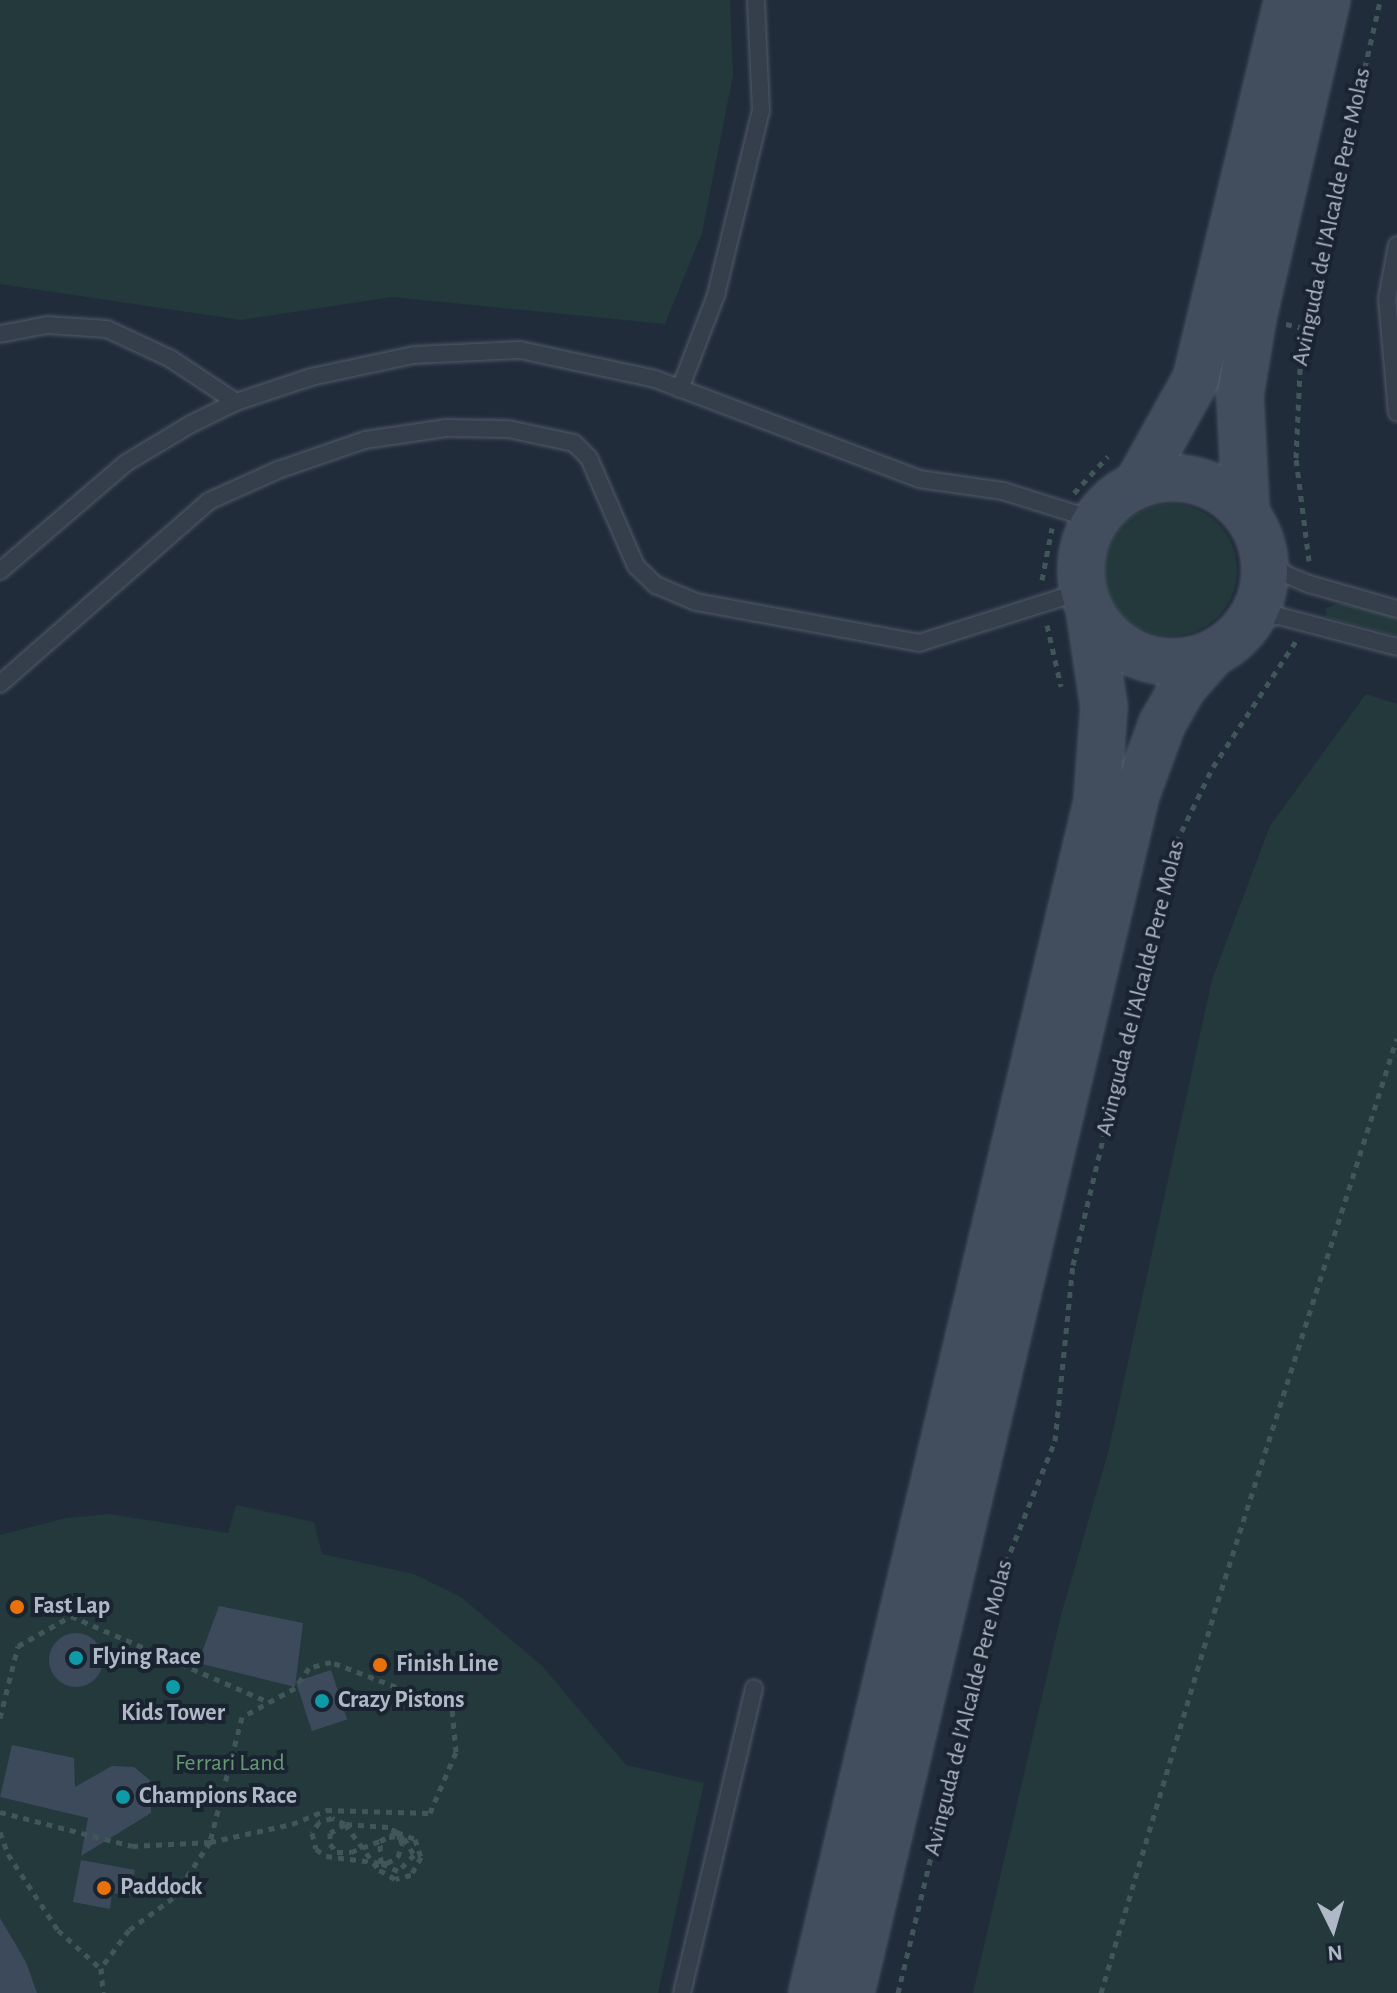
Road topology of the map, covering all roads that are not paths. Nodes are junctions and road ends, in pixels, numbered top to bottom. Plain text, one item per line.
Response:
1 (756, 0) edge
2 (1288, 0) edge
3 (1327, 0) edge
4 (1397, 245) edge
5 (0, 334) edge
6 (680, 389) junction
7 (236, 402) junction
8 (1397, 413) edge
9 (1137, 485) junction
10 (1246, 513) junction
11 (1077, 514) junction
12 (1265, 556) junction
13 (0, 571) edge
14 (1071, 600) junction
15 (1397, 609) edge
16 (1252, 618) junction
17 (1397, 647) edge
18 (1212, 654) junction
19 (0, 684) edge
20 (754, 1688) dead end
21 (682, 1993) edge
22 (812, 1993) edge
23 (851, 1993) edge

1 - 6 lane
2 - 9 street
3 - 10 street
4 - 8 lane
5 - 7 lane
6 - 7 lane
6 - 11 lane
7 - 13 lane
9 - 10 street
9 - 11 street
10 - 12 street
11 - 14 street
12 - 15 lane
12 - 16 street
14 - 18 street
14 - 19 lane
14 - 22 street
16 - 17 lane
16 - 18 street
18 - 23 street, Avinguda de l'Alcalde Pere Molas
20 - 21 lane

